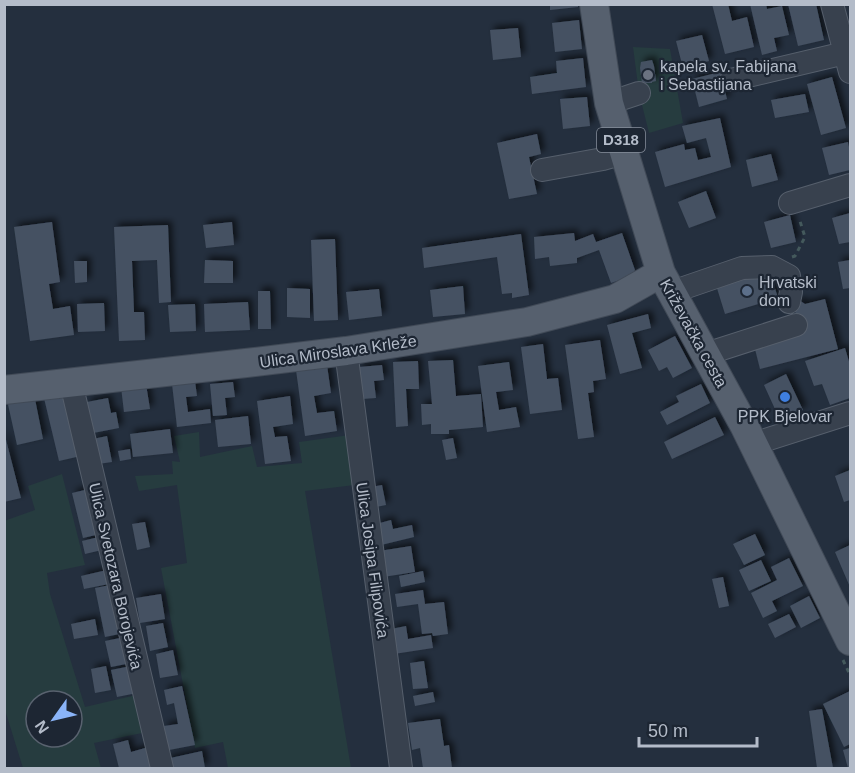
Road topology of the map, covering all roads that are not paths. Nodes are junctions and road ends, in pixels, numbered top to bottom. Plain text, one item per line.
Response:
1 (594, 4) edge
2 (832, 4) edge
3 (848, 63) edge
4 (731, 80) dead end
5 (639, 93) dead end
6 (609, 103) junction
7 (624, 153) junction
8 (542, 170) dead end
9 (850, 185) edge
10 (792, 203) road end
11 (667, 283) junction
12 (789, 302) dead end
13 (795, 325) dead end
14 (346, 351) junction
15 (706, 354) junction
16 (71, 383) junction
17 (4, 390) edge
18 (850, 413) edge
19 (753, 444) junction
20 (850, 641) edge
21 (162, 768) edge
22 (401, 768) edge

1 - 6 main road, Križevačka cesta / D318
2 - 3 street
3 - 4 street
5 - 6 street
6 - 7 main road, Križevačka cesta / D318
7 - 8 street
7 - 11 main road, Križevačka cesta / D318
9 - 10 street
11 - 12 street
11 - 14 main road, Ulica Miroslava Krleže
11 - 15 main road, Križevačka cesta / D318
13 - 15 street
14 - 16 main road, Ulica Miroslava Krleže
14 - 22 street, Ulica Josipa Filipovića
15 - 19 main road, Križevačka cesta / D318
16 - 17 main road, Ulica Miroslava Krleže
16 - 21 street, Ulica Svetozara Borojevića
18 - 19 street
19 - 20 main road, Križevačka cesta / D318

